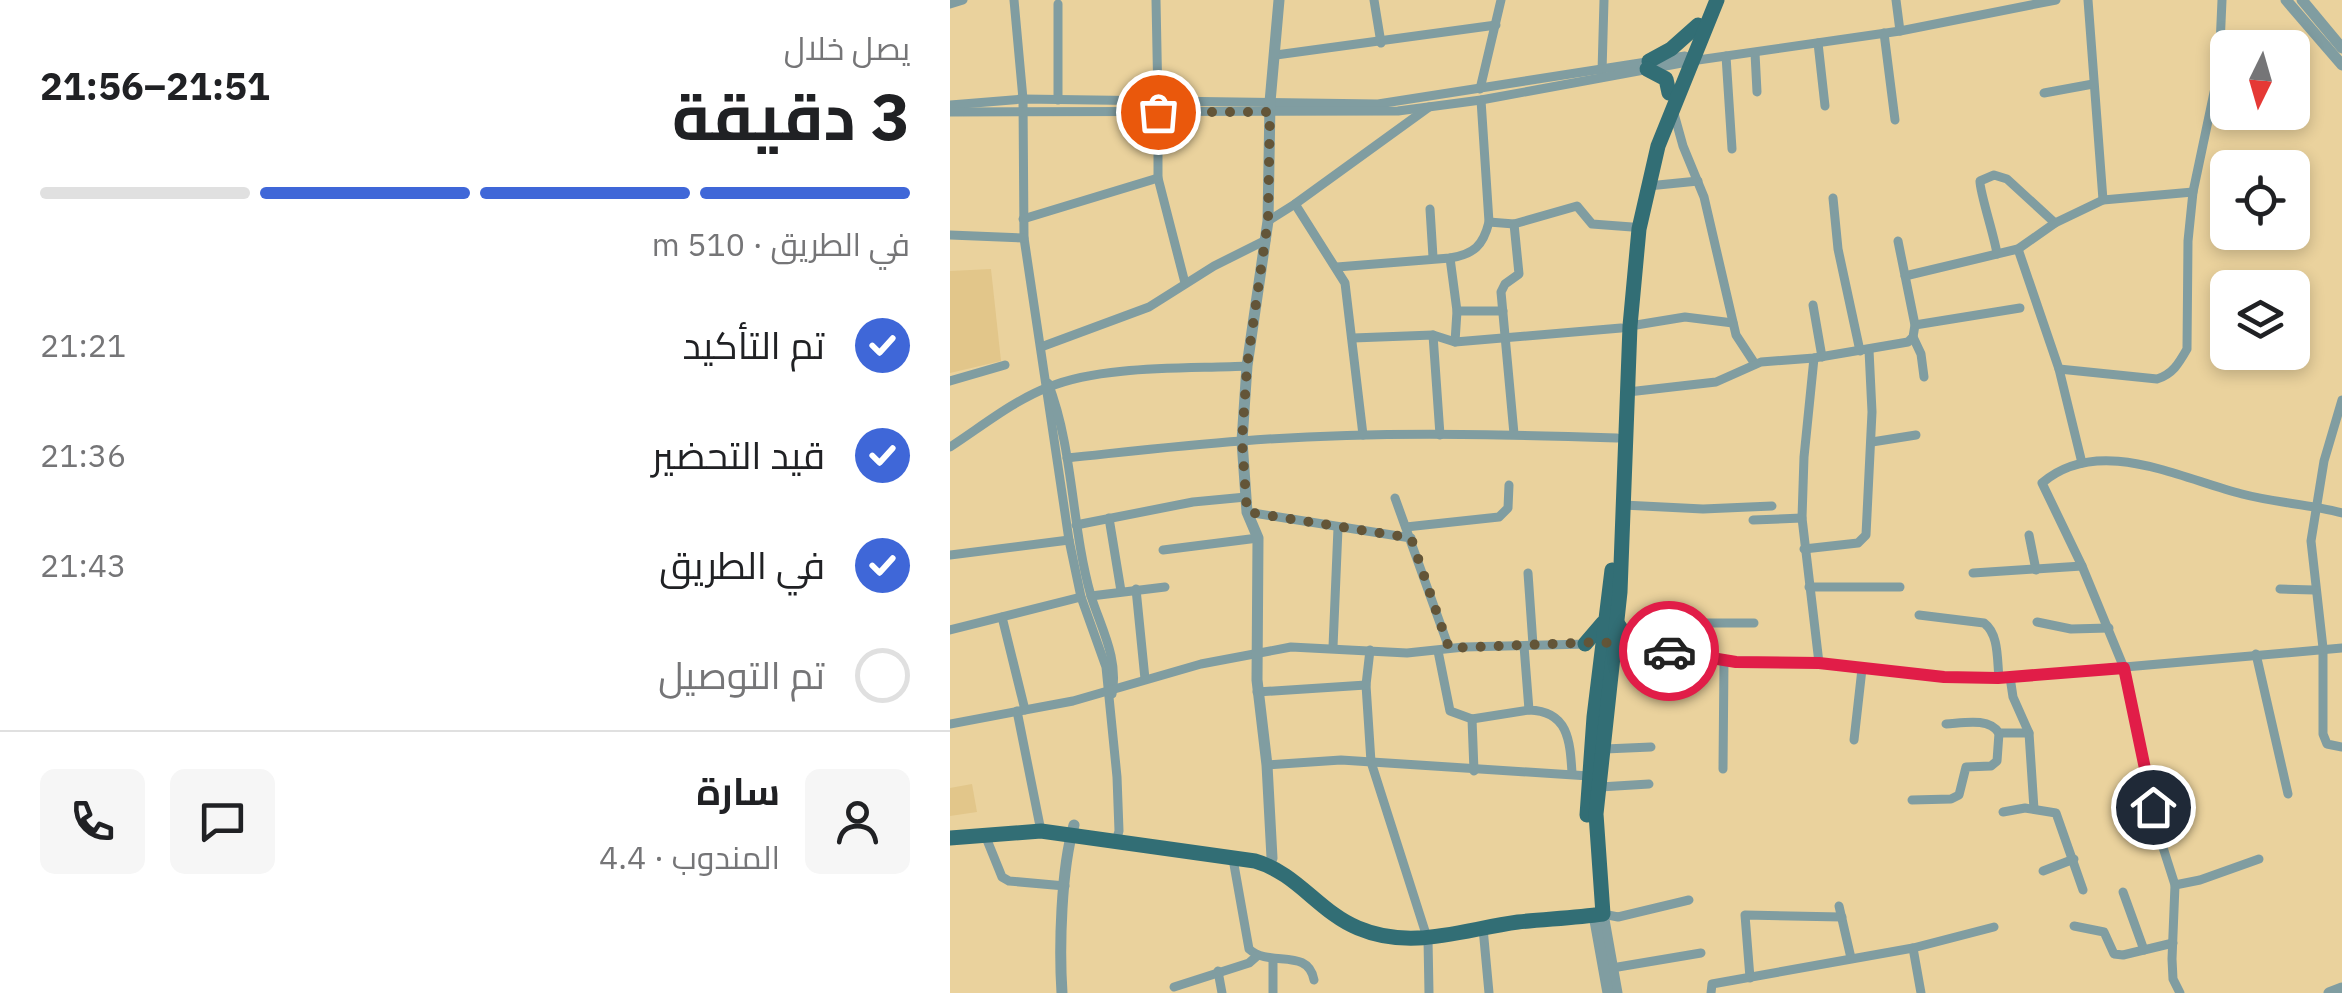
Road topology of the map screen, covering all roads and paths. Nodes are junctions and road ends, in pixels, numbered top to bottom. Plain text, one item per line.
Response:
1 (963, 0) edge
2 (1014, 0) edge
3 (1156, 0) edge
4 (1279, 0) edge
5 (1374, 0) edge
6 (1501, 0) edge
7 (1604, 0) edge
8 (1709, 0) edge
9 (1717, 0) edge
10 (1896, 0) edge
11 (2056, 0) edge
12 (2088, 0) edge
13 (2222, 0) edge
14 (2286, 0) edge
15 (2302, 0) edge
16 (950, 4) edge
17 (1058, 4) dead end
18 (2002, 6) edge
19 (1496, 24) junction
20 (1698, 25) junction
21 (2221, 30) edge
22 (1900, 31) junction
23 (1884, 33) junction
24 (1381, 42) junction
25 (1818, 43) junction
26 (2342, 48) edge
27 (1755, 52) junction
28 (1276, 55) junction
29 (1726, 56) junction
30 (1690, 60) junction
31 (2342, 64) edge
32 (1648, 65) junction
33 (1602, 73) junction
34 (2094, 84) junction
35 (1757, 92) dead end
36 (2044, 93) dead end
37 (1480, 94) junction
38 (1058, 100) junction
39 (1671, 100) junction
40 (1023, 105) junction
41 (1431, 106) junction
42 (1825, 106) dead end
43 (1158, 107) junction
44 (1270, 107) junction
45 (950, 109) edge
46 (2210, 112) edge
47 (1894, 120) dead end
48 (1732, 149) dead end
49 (1158, 178) junction
50 (1698, 182) junction
51 (1648, 186) junction
52 (2193, 192) junction
53 (1833, 198) dead end
54 (2103, 200) junction
55 (1296, 204) junction
56 (1430, 209) dead end
57 (1022, 219) junction
58 (1268, 220) junction
59 (1488, 222) junction
60 (2055, 222) junction
61 (1514, 224) junction
62 (1632, 226) junction
63 (950, 236) edge
64 (1024, 238) junction
65 (1266, 240) junction
66 (1898, 241) dead end
67 (2018, 249) junction
68 (1997, 254) junction
69 (1433, 257) junction
70 (1450, 258) junction
71 (1337, 268) junction
72 (1904, 276) junction
73 (1185, 283) junction
74 (1812, 305) dead end
75 (2020, 308) dead end
76 (1502, 311) junction
77 (1457, 312) junction
78 (1733, 323) junction
79 (1914, 326) junction
80 (1626, 327) junction
81 (1432, 335) junction
82 (1913, 337) junction
83 (1353, 338) junction
84 (1504, 339) junction
85 (1455, 342) junction
86 (1041, 348) junction
87 (1864, 351) junction
88 (1818, 357) junction
89 (1755, 364) junction
90 (1005, 365) dead end
91 (1247, 366) junction
92 (2059, 369) junction
93 (1924, 377) dead end
94 (950, 381) edge
95 (1047, 384) junction
96 (1628, 392) junction
97 (2342, 400) edge
98 (1514, 434) junction
99 (1363, 435) junction
100 (1916, 435) dead end
101 (1440, 436) junction
102 (1617, 438) junction
103 (1242, 441) junction
104 (1872, 442) junction
105 (950, 447) edge
106 (1067, 458) junction
107 (2082, 463) junction
108 (1508, 485) dead end
109 (1246, 497) junction
110 (1395, 498) dead end
111 (1623, 505) junction
112 (1772, 506) dead end
113 (2315, 506) junction
114 (1247, 512) junction
115 (2342, 513) edge
116 (1109, 518) junction
117 (1802, 518) junction
118 (1753, 520) dead end
119 (1076, 525) junction
120 (1406, 527) junction
121 (1338, 528) junction
122 (2030, 536) dead end
123 (1258, 538) junction
124 (1411, 538) junction
125 (1069, 540) junction
126 (1804, 549) junction
127 (1162, 550) dead end
128 (950, 555) edge
129 (2082, 566) junction
130 (2036, 570) junction
131 (1528, 573) dead end
132 (1973, 573) dead end
133 (1165, 587) dead end
134 (1809, 587) junction
135 (1900, 587) dead end
136 (2280, 588) dead end
137 (1136, 589) junction
138 (2314, 590) junction
139 (1121, 591) junction
140 (1086, 596) junction
141 (1919, 616) dead end
142 (1002, 617) junction
143 (1611, 621) junction
144 (1754, 622) dead end
145 (2038, 622) dead end
146 (2109, 628) junction
147 (950, 630) edge
148 (1600, 643) junction
149 (1528, 646) junction
150 (1633, 646) junction
151 (1333, 647) junction
152 (2322, 648) junction
153 (2342, 648) edge
154 (1370, 650) junction
155 (1443, 650) junction
156 (1257, 653) junction
157 (2256, 654) junction
158 (1699, 656) junction
159 (1724, 660) junction
160 (1819, 663) junction
161 (2124, 668) junction
162 (1862, 669) junction
163 (2010, 677) junction
164 (1998, 678) junction
165 (1145, 679) junction
166 (1366, 686) junction
167 (1110, 690) junction
168 (1257, 692) junction
169 (1021, 710) junction
170 (1528, 710) junction
171 (1472, 719) junction
172 (950, 724) edge
173 (1946, 724) dead end
174 (1999, 733) junction
175 (2029, 733) junction
176 (1854, 740) dead end
177 (1651, 747) dead end
178 (2342, 747) edge
179 (1605, 748) junction
180 (1372, 762) junction
181 (1266, 766) junction
182 (1723, 769) dead end
183 (1474, 771) junction
184 (1572, 773) junction
185 (1595, 781) junction
186 (1649, 784) dead end
187 (2288, 794) dead end
188 (1912, 800) dead end
189 (2034, 809) junction
190 (2003, 812) dead end
191 (1041, 827) junction
192 (1073, 830) junction
193 (950, 835) edge
194 (985, 835) junction
195 (1117, 836) junction
196 (1233, 859) junction
197 (2074, 859) junction
198 (2259, 859) dead end
199 (1270, 862) junction
200 (2043, 872) dead end
201 (2176, 885) junction
202 (1066, 886) junction
203 (2084, 890) dead end
204 (2123, 892) dead end
205 (1689, 900) dead end
206 (1598, 910) junction
207 (1994, 926) dead end
208 (2074, 926) dead end
209 (1483, 928) junction
210 (1426, 935) junction
211 (2173, 942) junction
212 (1913, 948) junction
213 (2144, 950) junction
214 (1700, 953) dead end
215 (1256, 956) junction
216 (1851, 958) junction
217 (1272, 959) junction
218 (1612, 968) junction
219 (1218, 971) junction
220 (1750, 978) junction
221 (1314, 980) dead end
222 (1174, 987) dead end
223 (2342, 988) edge
224 (1062, 993) edge
225 (1222, 993) edge
226 (1273, 993) edge
227 (1429, 993) edge
228 (1490, 993) edge
229 (1608, 993) edge
230 (1617, 993) edge
231 (1711, 993) edge
232 (1921, 993) edge
233 (2180, 993) edge
234 (2329, 993) edge

1 - 16 street
2 - 40 street
3 - 43 street
4 - 28 street
5 - 24 street
6 - 19 street
7 - 33 street
8 - 20 main road
9 - 30 main road
10 - 22 street
11 - 18 street
12 - 34 street
13 - 21 street
14 - 31 street
15 - 26 street
17 - 38 street
18 - 22 street
19 - 24 street
19 - 37 street
20 - 30 main road
20 - 32 main road
22 - 23 street
23 - 25 street
23 - 47 street
24 - 28 street
25 - 27 street
25 - 42 street
27 - 29 street
27 - 35 street
28 - 44 street
29 - 30 street
29 - 48 street
30 - 32 street
30 - 39 main road
32 - 33 street
32 - 39 main road
33 - 37 street
34 - 36 street
34 - 54 street
37 - 41 street
37 - 44 street
37 - 59 street
38 - 40 street
38 - 43 street
39 - 50 street
39 - 51 main road
39 - 62 main road
40 - 43 street
40 - 45 street
40 - 57 street
41 - 44 street
41 - 55 street
43 - 44 street
43 - 49 street
44 - 58 street
46 - 52 street
49 - 57 street
49 - 73 street
50 - 51 street
50 - 78 street
51 - 80 main road
52 - 54 street
52 - 92 street
53 - 87 street
54 - 60 street
55 - 58 street
55 - 71 street
56 - 69 street
57 - 64 street
58 - 65 street
59 - 61 street
59 - 70 street
60 - 67 street
60 - 68 street
61 - 62 street
61 - 76 street
62 - 80 main road
63 - 64 street
64 - 86 street
65 - 73 street
65 - 91 street
66 - 72 street
67 - 68 street
67 - 92 street
68 - 72 street
69 - 70 street
69 - 71 street
70 - 77 street
71 - 83 street
72 - 79 street
73 - 86 street
74 - 88 street
75 - 79 street
76 - 77 street
76 - 84 street
77 - 85 street
78 - 80 street
78 - 89 street
79 - 82 street
80 - 84 street
80 - 96 main road
80 - 102 main road
81 - 83 street
81 - 85 street
81 - 101 street
82 - 87 street
82 - 93 street
83 - 99 street
84 - 85 street
84 - 98 street
86 - 95 street
87 - 88 street
87 - 104 street
88 - 89 street
88 - 117 street
89 - 96 street
90 - 94 street
91 - 95 street
91 - 103 street
92 - 107 street
95 - 105 street
95 - 106 street
95 - 125 street
96 - 111 main road
97 - 113 street
98 - 101 street
98 - 102 street
99 - 101 street
99 - 103 street
100 - 104 street
102 - 143 main road
103 - 106 street
103 - 109 street
104 - 126 street
106 - 119 street
107 - 113 street
107 - 129 street
108 - 120 street
109 - 114 street
109 - 116 street
110 - 120 street
111 - 112 street
111 - 143 main road
113 - 115 street
113 - 138 street
114 - 121 street
114 - 123 street
116 - 119 street
116 - 139 street
117 - 118 street
117 - 126 street
119 - 140 street
120 - 124 street
121 - 124 street
121 - 151 street
122 - 130 street
123 - 127 street
123 - 156 street
124 - 155 street
125 - 128 street
125 - 140 street
126 - 134 street
129 - 130 street
129 - 146 street
130 - 132 street
131 - 149 street
133 - 137 street
134 - 135 street
134 - 160 street
136 - 138 street
137 - 139 street
137 - 165 street
138 - 152 street
139 - 140 street
140 - 142 street
140 - 167 street
141 - 164 street
142 - 147 street
142 - 169 street
143 - 148 main road
143 - 148 main road
143 - 150 main road
144 - 158 street
145 - 146 street
146 - 161 street
148 - 149 street
148 - 150 street
148 - 179 main road
148 - 185 main road
149 - 155 street
149 - 170 street
150 - 158 street
151 - 154 street
151 - 156 street
152 - 153 street
152 - 157 street
152 - 178 street
154 - 155 street
154 - 166 street
155 - 171 street
156 - 165 street
156 - 168 street
157 - 161 street
157 - 187 street
158 - 159 street
159 - 160 street
159 - 182 street
160 - 162 street
161 - 163 street
161 - 201 street
162 - 164 street
162 - 176 street
163 - 164 street
163 - 175 street
165 - 167 street
166 - 168 street
166 - 180 street
167 - 169 street
167 - 195 street
168 - 181 street
169 - 172 street
169 - 191 street
170 - 171 street
170 - 184 street
171 - 183 street
173 - 174 street
174 - 175 street
174 - 188 street
175 - 189 street
177 - 179 street
179 - 185 main road
180 - 181 street
180 - 183 street
180 - 210 street
181 - 199 street
183 - 184 street
184 - 185 street
185 - 186 street
185 - 206 main road
189 - 190 street
189 - 197 street
191 - 192 main road
191 - 193 main road
191 - 194 main road
192 - 195 main road
192 - 202 street
193 - 194 main road
194 - 202 street
195 - 196 main road
195 - 199 main road
196 - 199 main road
196 - 215 street
197 - 200 street
197 - 203 street
198 - 201 street
199 - 210 main road
201 - 211 street
202 - 224 street
204 - 213 street
205 - 206 street
206 - 209 main road
206 - 210 main road
206 - 218 street
206 - 229 street
207 - 212 street
208 - 213 street
209 - 210 main road
209 - 228 street
210 - 227 street
211 - 213 street
211 - 233 street
212 - 216 street
212 - 232 street
214 - 218 street
215 - 217 street
215 - 219 street
216 - 220 street
216 - 220 street
217 - 221 street
217 - 226 street
218 - 230 street
219 - 222 street
219 - 225 street
220 - 231 street
223 - 234 street

